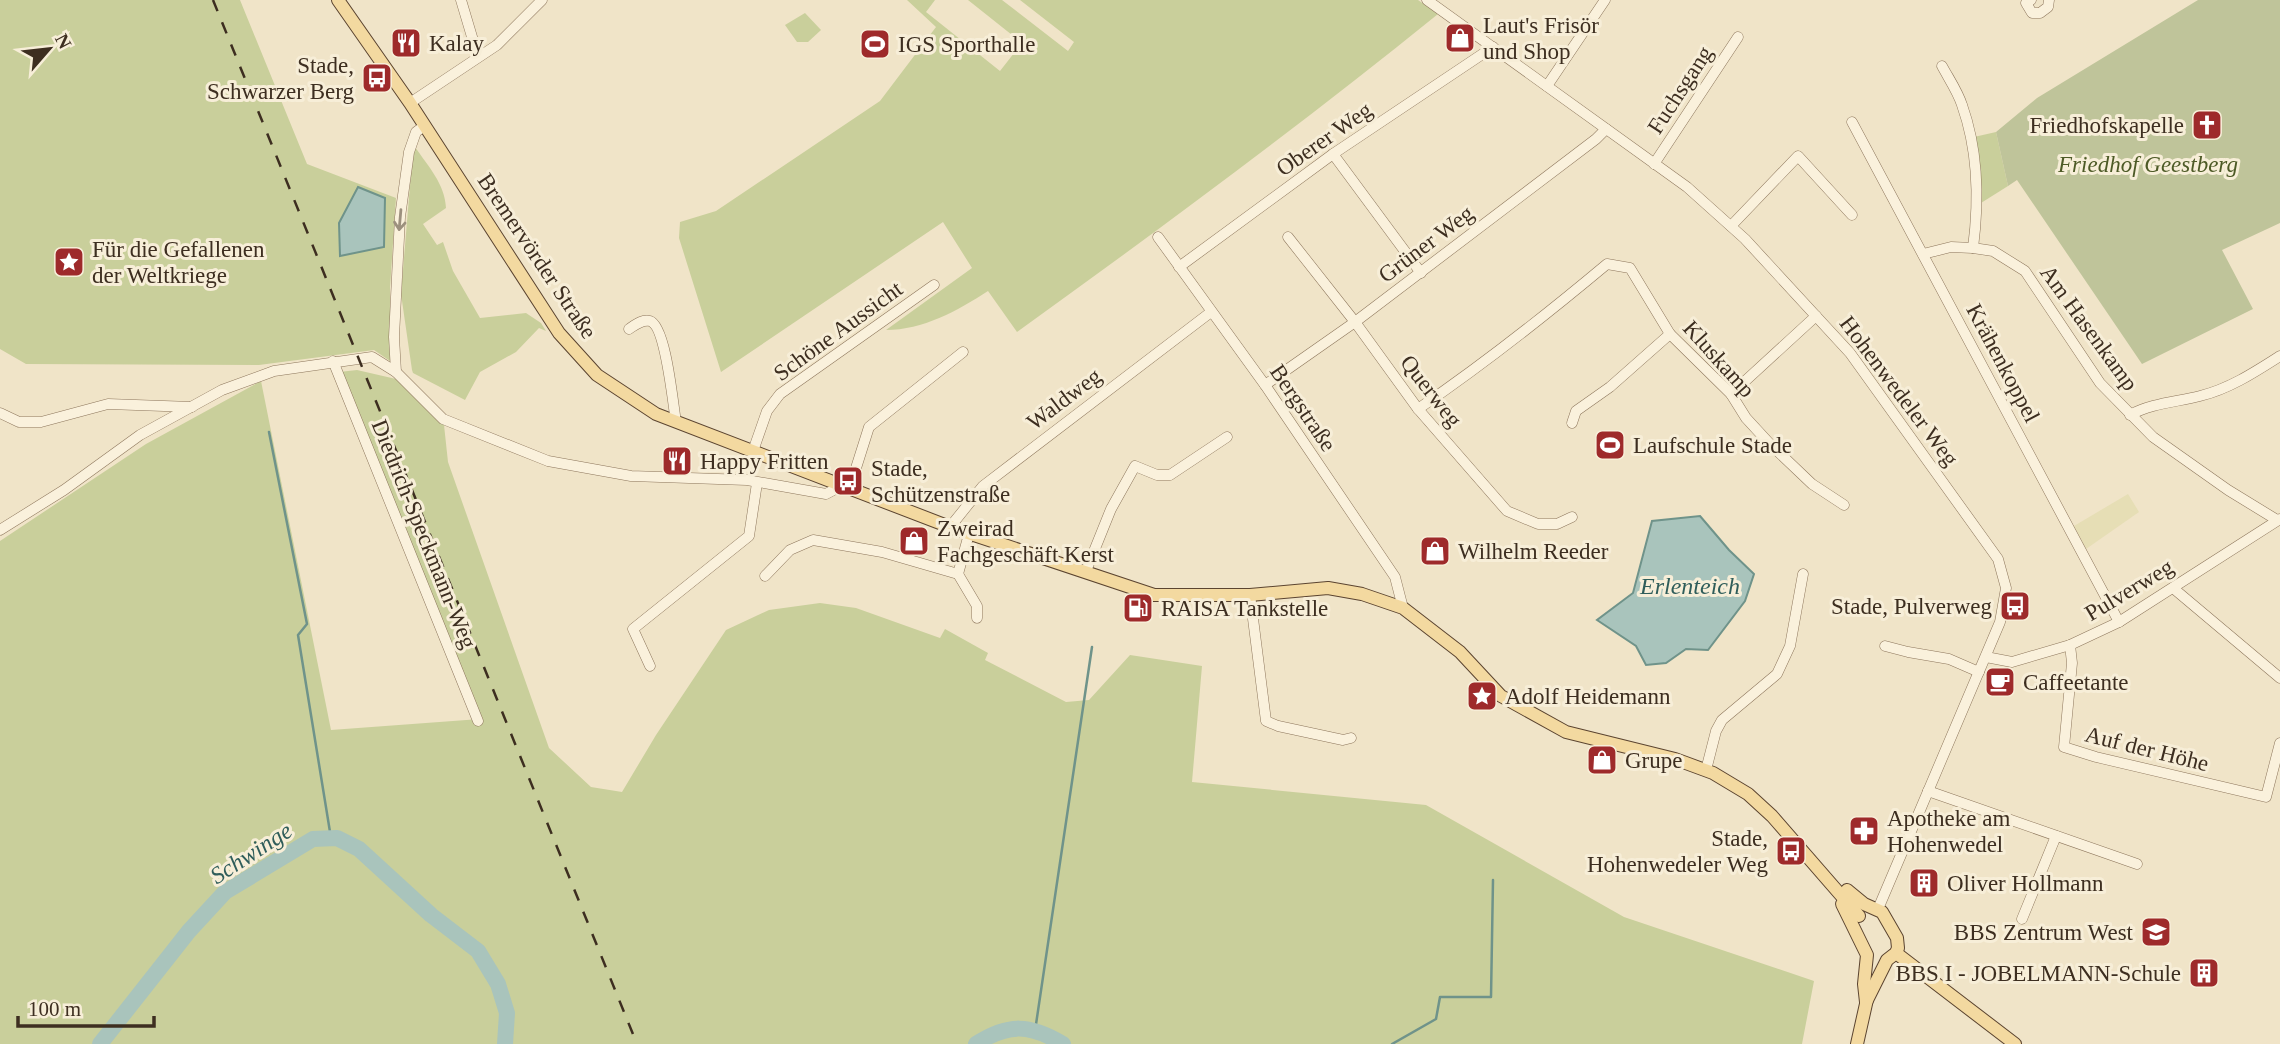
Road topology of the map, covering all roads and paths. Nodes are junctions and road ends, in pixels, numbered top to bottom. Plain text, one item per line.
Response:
1 (338, 0) edge
2 (461, 0) edge
3 (542, 0) edge
4 (1427, 0) edge
5 (1605, 0) edge
6 (2031, 0) edge
7 (2049, 0) edge
8 (1442, 4) edge
9 (1738, 37) dead end
10 (1493, 47) junction
11 (478, 57) junction
12 (1942, 66) dead end
13 (1547, 86) junction
14 (411, 103) junction
15 (1852, 122) dead end
16 (420, 129) junction
17 (1606, 129) junction
18 (1333, 154) junction
19 (1654, 164) junction
20 (1852, 215) dead end
21 (1731, 226) junction
22 (1158, 237) dead end
23 (1288, 237) dead end
24 (1973, 248) junction
25 (1923, 254) junction
26 (1179, 267) junction
27 (1420, 273) junction
28 (934, 285) dead end
29 (1211, 312) junction
30 (1816, 316) junction
31 (1355, 322) junction
32 (629, 329) dead end
33 (1670, 334) junction
34 (962, 352) dead end
35 (2280, 356) edge
36 (333, 361) junction
37 (396, 372) junction
38 (1265, 385) junction
39 (1731, 394) junction
40 (192, 407) junction
41 (1418, 409) junction
42 (0, 413) edge
43 (2130, 415) junction
44 (676, 422) junction
45 (1572, 423) dead end
46 (1227, 436) dead end
47 (753, 451) junction
48 (757, 483) junction
49 (846, 486) junction
50 (1844, 505) dead end
51 (1572, 517) dead end
52 (2279, 520) edge
53 (950, 527) junction
54 (0, 530) edge
55 (969, 534) junction
56 (1086, 571) junction
57 (958, 574) junction
58 (1803, 575) dead end
59 (765, 576) dead end
60 (2173, 588) junction
61 (1250, 595) junction
62 (1403, 608) junction
63 (977, 618) dead end
64 (2119, 622) junction
65 (2070, 645) junction
66 (1885, 646) dead end
67 (1986, 657) junction
68 (650, 666) dead end
69 (1979, 672) junction
70 (2280, 678) edge
71 (478, 721) dead end
72 (1351, 738) dead end
73 (2280, 743) edge
74 (1706, 770) junction
75 (1928, 791) junction
76 (2056, 836) junction
77 (2137, 864) dead end
78 (1825, 876) junction
79 (1869, 911) junction
80 (2022, 919) dead end
81 (1887, 956) junction
82 (1866, 1002) junction
83 (1857, 1044) edge
84 (2015, 1044) edge

1 - 14 main road, Bremervörder Straße
2 - 11 street
3 - 11 street
4 - 8 street, Hohenwedeler Weg
5 - 13 street
6 - 7 street
8 - 10 street, Hohenwedeler Weg
9 - 19 street, Fuchsgang
10 - 13 street, Hohenwedeler Weg
10 - 18 street, Oberer Weg
11 - 14 street
12 - 24 street
13 - 17 street, Hohenwedeler Weg
14 - 16 main road, Bremervörder Straße
15 - 25 street, Krähenkoppel
16 -> 37 street
16 - 44 main road, Bremervörder Straße
17 - 19 street, Hohenwedeler Weg
17 - 27 street, Grüner Weg
18 - 26 street, Oberer Weg
18 - 27 street
19 - 21 street, Hohenwedeler Weg
20 - 21 street
21 - 30 street, Hohenwedeler Weg
22 - 26 street, Bergstraße
23 - 31 street, Querweg
24 - 25 street, Am Hasenkamp
24 - 43 street, Am Hasenkamp
25 - 64 street, Krähenkoppel
26 - 29 street, Bergstraße
27 - 31 street, Grüner Weg
28 - 47 street, Schöne Aussicht
29 - 38 street, Bergstraße
29 - 53 street, Waldweg
30 - 39 street
30 - 67 street, Hohenwedeler Weg
31 - 38 street, Grüner Weg
31 - 41 street, Querweg
32 - 44 street
33 - 39 street, Kluskamp
33 - 41 street, Kluskamp
33 - 45 street
34 - 49 street
35 - 43 street
36 - 37 street
36 - 40 street
36 - 71 street, Diedrich-Speckmann-Weg
37 - 48 street
38 - 62 street, Bergstraße
39 - 50 street, Kluskamp
40 - 42 street
40 - 54 street
41 - 51 street, Querweg
43 - 52 street, Am Hasenkamp
44 - 47 main road, Bremervörder Straße
46 - 56 street
47 - 49 main road, Bremervörder Straße
48 - 49 street
48 - 68 street
49 - 53 main road, Bremervörder Straße
52 - 60 street, Pulverweg
53 - 55 main road, Bremervörder Straße
55 - 56 main road, Bremervörder Straße
55 - 57 street
56 - 61 main road, Bremervörder Straße
57 - 59 street
57 - 63 street
58 - 74 street
60 - 64 street, Pulverweg
60 - 70 street
61 - 62 main road, Bremervörder Straße
61 - 72 street
62 - 74 main road, Bremervörder Straße
64 - 65 street, Pulverweg
65 - 67 street, Pulverweg
65 - 73 street, Auf der Höhe
66 - 69 street
67 - 69 street, Hohenwedeler Weg
69 - 75 street, Hohenwedeler Weg
74 - 78 main road, Bremervörder Straße
75 - 76 street
75 - 79 street, Hohenwedeler Weg
76 - 77 street
76 - 80 street
78 - 79 main road, Bremervörder Straße
78 - 82 main road
79 - 81 main road
79 - 81 main road
81 - 82 main road
81 - 84 main road
82 - 83 main road

